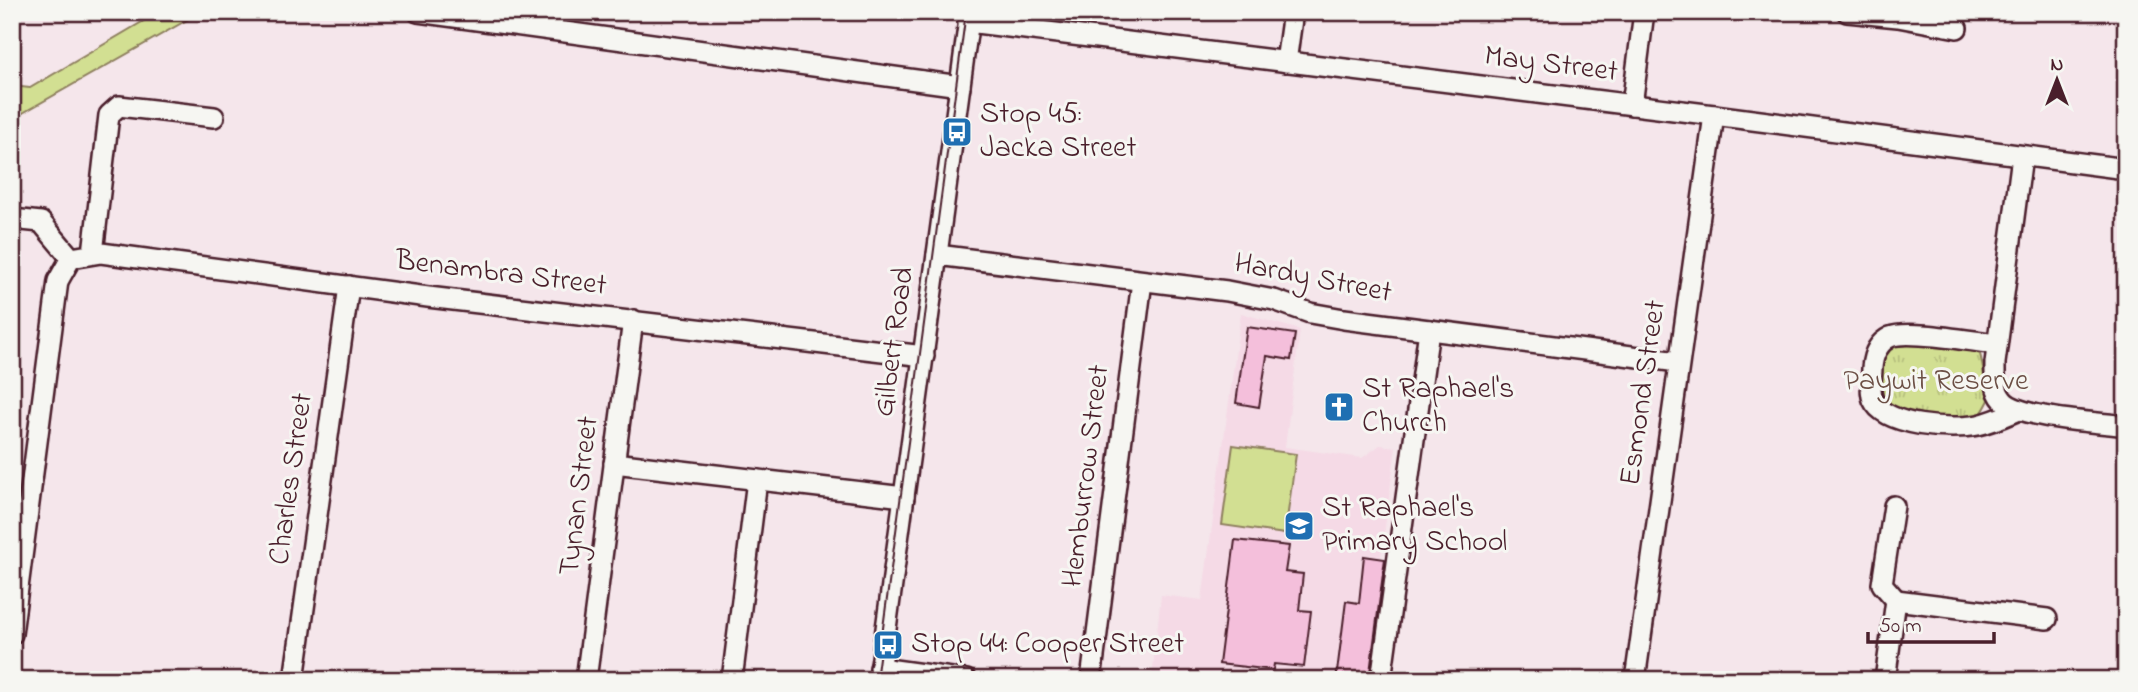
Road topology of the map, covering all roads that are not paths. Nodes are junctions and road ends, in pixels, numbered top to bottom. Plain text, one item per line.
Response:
1 (418, 12) edge
2 (1293, 12) edge
3 (1644, 12) edge
4 (1847, 12) edge
5 (1881, 14) edge
6 (969, 17) edge
7 (1957, 28) dead end
8 (1286, 62) junction
9 (960, 86) junction
10 (1632, 105) junction
11 (1714, 115) junction
12 (214, 117) dead end
13 (2022, 156) junction
14 (2126, 169) edge
15 (12, 219) edge
16 (93, 253) junction
17 (937, 255) junction
18 (71, 258) junction
19 (1142, 281) junction
20 (349, 286) junction
21 (633, 320) junction
22 (1429, 330) junction
23 (1997, 344) junction
24 (923, 356) junction
25 (1678, 362) junction
26 (2018, 410) junction
27 (2126, 426) edge
28 (614, 463) junction
29 (757, 480) junction
30 (904, 497) junction
31 (1894, 506) dead end
32 (1896, 600) junction
33 (2047, 619) dead end
34 (12, 634) edge
35 (879, 674) edge
36 (295, 680) edge
37 (586, 680) edge
38 (732, 680) edge
39 (966, 680) edge
40 (1091, 680) edge
41 (1381, 680) edge
42 (1635, 680) edge
43 (1885, 680) edge

1 - 9 street
2 - 8 street
3 - 10 street
4 - 5 street
5 - 7 street
6 - 8 street, May Street
6 - 9 street, Gilbert Road
8 - 10 street, May Street
9 - 17 street, Gilbert Road
10 - 11 street, May Street
11 - 13 street, May Street
11 - 25 street, Esmond Street
12 - 16 street
13 - 14 street, May Street
13 - 23 street
15 - 18 street
16 - 18 street, Benambra Street
16 - 20 street, Benambra Street
17 - 19 street, Hardy Street
17 - 24 street, Gilbert Road
18 - 34 street
19 - 22 street, Hardy Street
19 - 40 street, Hemburrow Street
20 - 21 street, Benambra Street
20 - 36 street, Charles Street
21 - 24 street, Benambra Street
21 - 28 street, Tynan Street
22 - 25 street, Hardy Street
22 - 41 street
23 - 26 street
23 - 26 street
24 - 30 street, Gilbert Road
25 - 42 street, Esmond Street
26 - 27 street
28 - 29 street
28 - 37 street, Tynan Street
29 - 30 street
29 - 38 street
30 - 35 street, Gilbert Road
31 - 32 street
32 - 33 street
32 - 43 street
35 - 39 street

